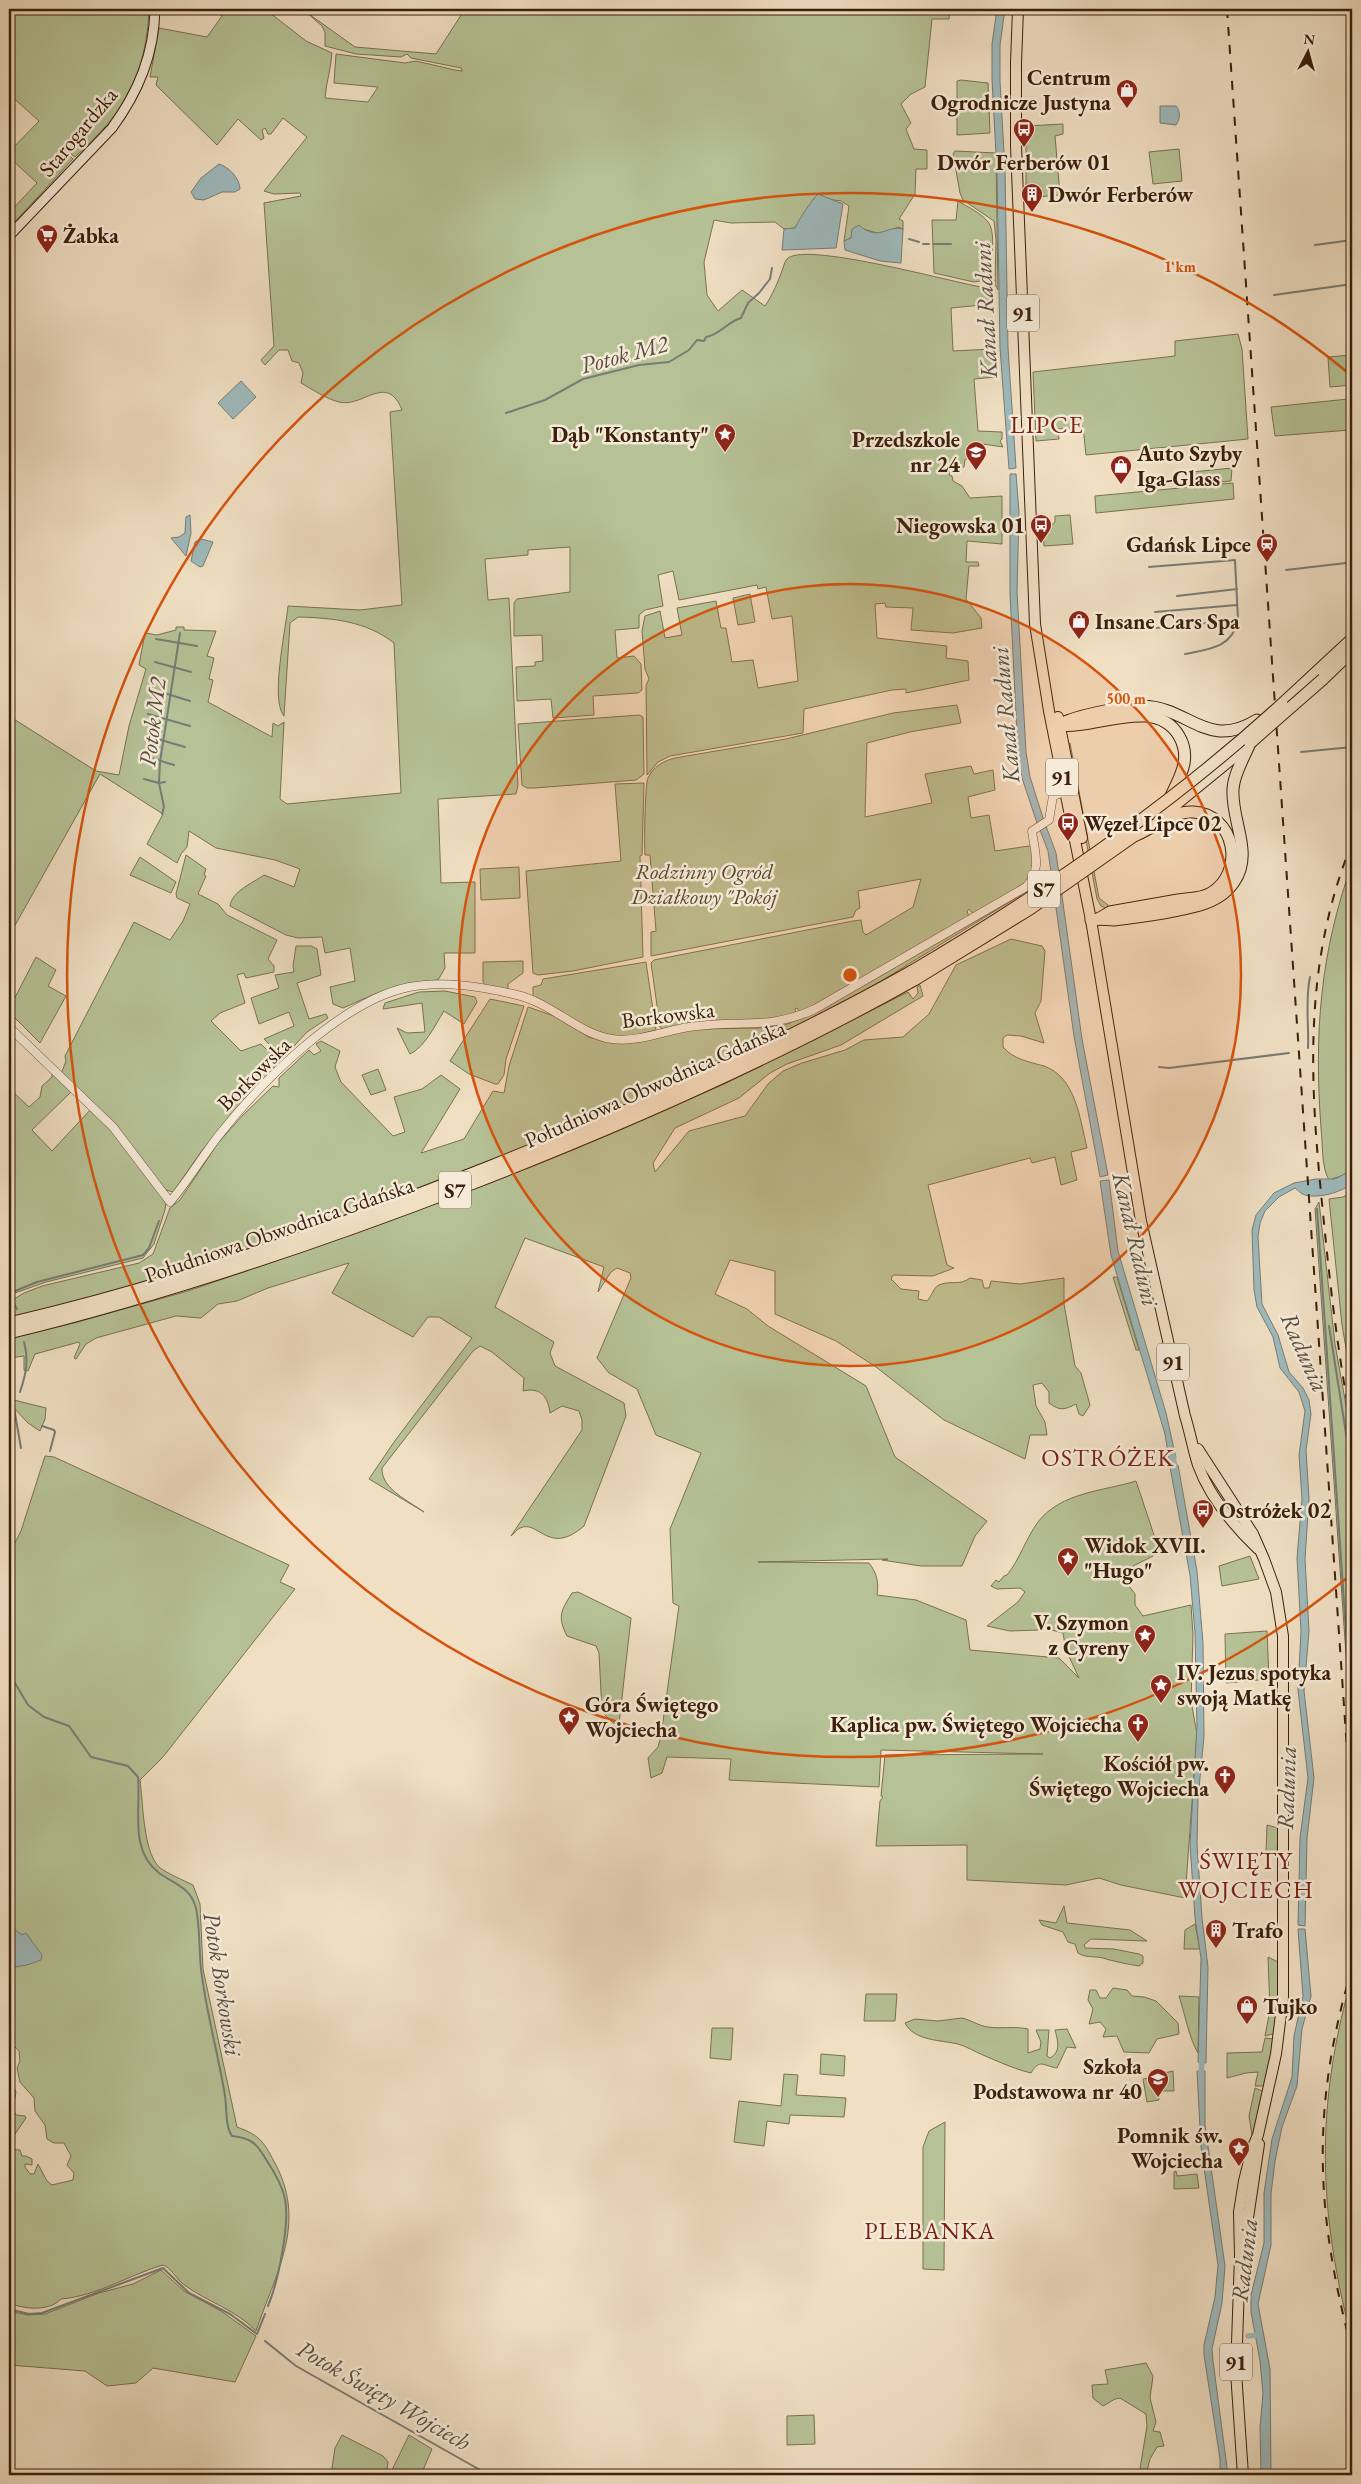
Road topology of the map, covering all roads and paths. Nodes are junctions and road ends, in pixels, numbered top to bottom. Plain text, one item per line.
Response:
1 (155, 9) edge
2 (1018, 9) edge
3 (9, 236) edge
4 (1352, 639) edge
5 (1352, 651) edge
6 (1282, 704) junction
7 (1087, 720) junction
8 (1056, 726) junction
9 (1250, 743) junction
10 (1066, 792) junction
11 (1170, 798) junction
12 (1134, 836) junction
13 (1148, 910) junction
14 (1094, 919) junction
15 (914, 975) junction
16 (9, 1027) edge
17 (9, 1323) edge
18 (9, 1333) edge
19 (1243, 2471) edge

1 - 3 main road, Starogardzka
2 - 8 main road, 91
4 - 6 highway, S7
5 - 9 highway, S7, bridge
6 - 7 highway, bridge
6 - 11 highway, S7, bridge
7 - 8 highway
7 - 11 highway
8 - 10 main road, 91
8 - 14 main road, 91
9 - 12 highway, S7
9 - 13 highway
10 - 14 main road, 91
10 - 16 street, Borkowska
11 - 15 highway, S7, bridge
12 - 13 highway
12 - 15 highway, S7, bridge
13 - 14 highway
14 - 19 main road, 91
15 - 17 highway, Południowa Obwodnica Gdańska / S7
15 - 18 highway, Południowa Obwodnica Gdańska / S7

